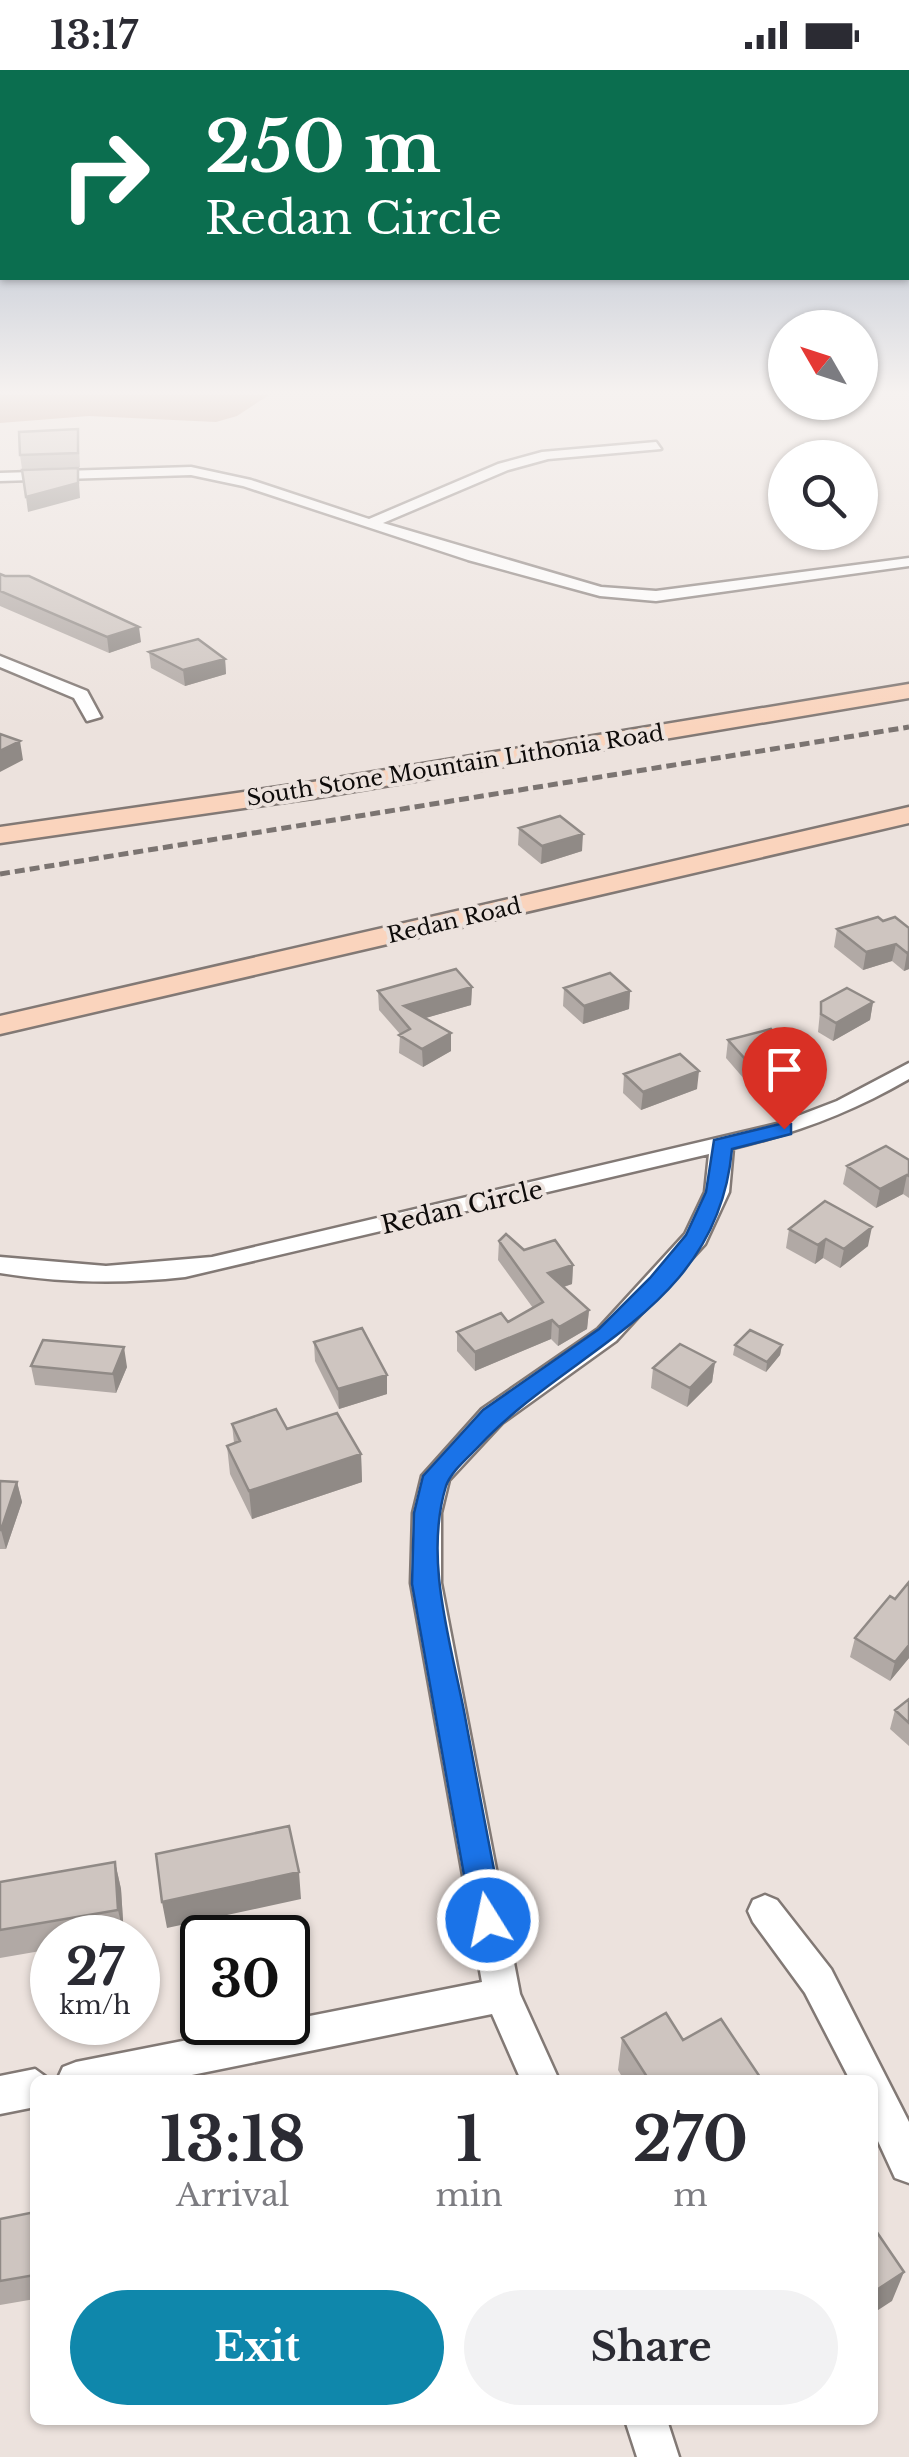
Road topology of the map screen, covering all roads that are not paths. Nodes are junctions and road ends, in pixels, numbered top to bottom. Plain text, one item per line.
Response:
1 (319, 506) edge
2 (410, 506) edge
3 (371, 523) junction
4 (909, 562) edge
5 (0, 661) edge
6 (909, 691) edge
7 (93, 717) dead end
8 (909, 816) edge
9 (0, 835) edge
10 (0, 1025) edge
11 (909, 1070) edge
12 (722, 1145) junction
13 (0, 1266) edge
14 (765, 1912) dead end
15 (502, 1996) junction
16 (101, 2075) edge
17 (538, 2075) edge
18 (867, 2075) edge
19 (30, 2089) edge
20 (0, 2095) edge
21 (878, 2097) edge
22 (909, 2164) edge
23 (648, 2425) edge
24 (658, 2457) edge

1 - 3 street
2 - 3 street
3 - 4 street
5 - 7 street
6 - 9 main road, South Stone Mountain Lithonia Road
8 - 10 main road, Redan Road
11 - 12 street, Redan Circle
12 - 13 street, Redan Circle
12 - 15 street
14 - 18 street
15 - 16 street
15 - 17 street
19 - 20 street
21 - 22 street
23 - 24 street

